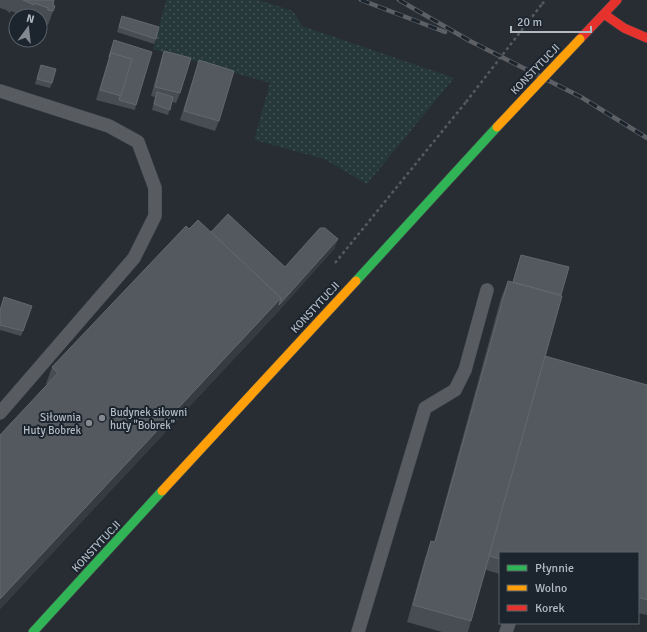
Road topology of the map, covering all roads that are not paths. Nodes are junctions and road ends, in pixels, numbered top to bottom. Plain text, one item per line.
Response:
1 (617, 0) edge
2 (604, 14) junction
3 (647, 38) edge
4 (0, 91) edge
5 (487, 290) dead end
6 (0, 413) edge
7 (40, 630) edge
8 (358, 632) edge

1 - 2 street, KONSTYTUCJI
2 - 3 street
2 - 7 street, KONSTYTUCJI, bridge
4 - 6 lane
5 - 8 lane

